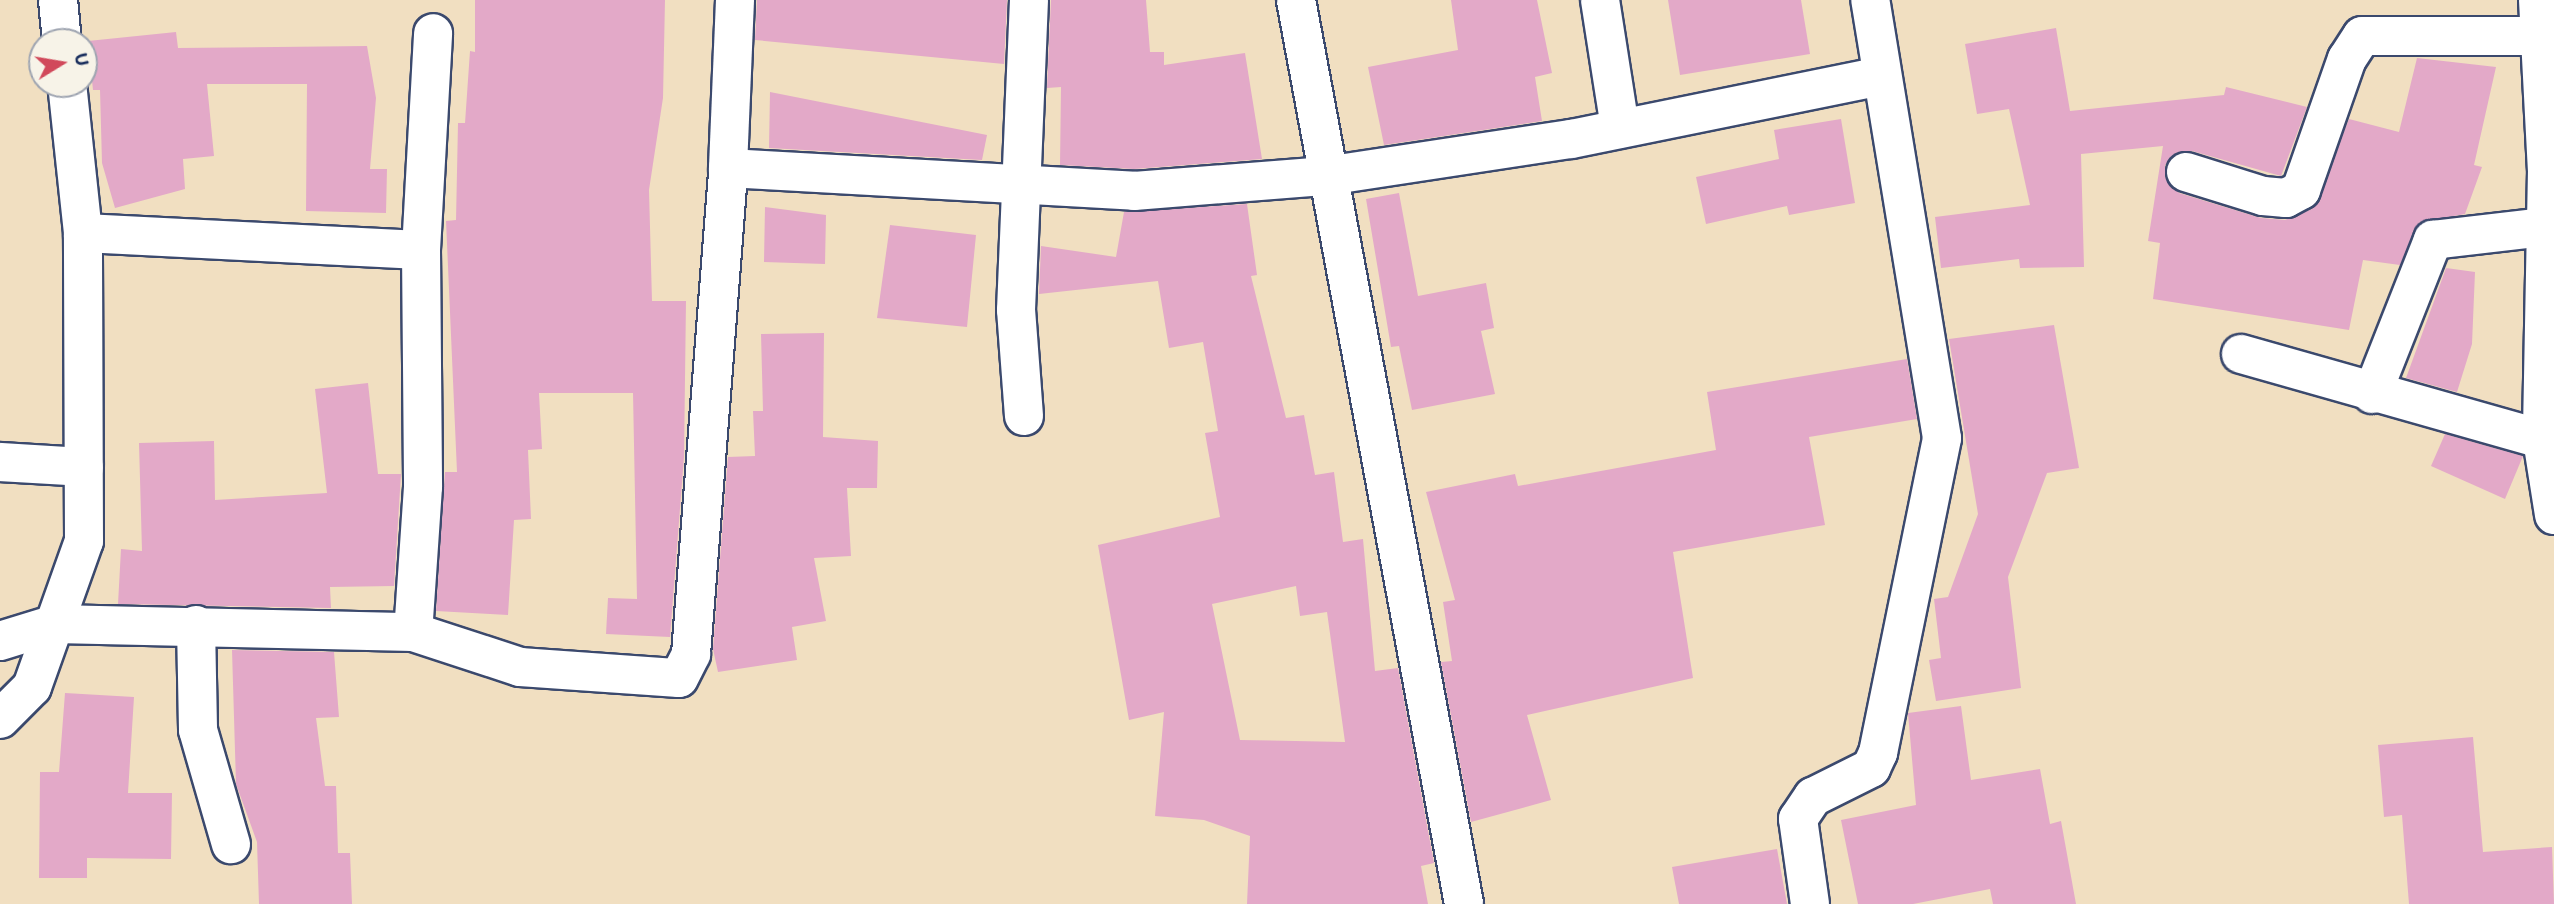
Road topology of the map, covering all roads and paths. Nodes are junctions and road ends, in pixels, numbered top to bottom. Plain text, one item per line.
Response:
1 (58, 0) edge
2 (735, 0) edge
3 (1029, 0) edge
4 (1296, 0) edge
5 (1600, 0) edge
6 (1870, 0) edge
7 (2540, 18) edge
8 (61, 28) edge
9 (433, 33) dead end
10 (1882, 76) junction
11 (69, 98) edge
12 (1620, 128) junction
13 (2550, 131) edge
14 (728, 168) junction
15 (2186, 172) dead end
16 (1326, 176) junction
17 (1020, 184) junction
18 (2544, 227) junction
19 (83, 233) junction
20 (421, 250) junction
21 (2241, 354) dead end
22 (2372, 394) junction
23 (1024, 416) dead end
24 (2542, 439) junction
25 (0, 461) edge
26 (84, 467) junction
27 (2554, 515) edge
28 (55, 624) junction
29 (196, 625) junction
30 (413, 632) junction
31 (0, 641) edge
32 (0, 719) edge
33 (231, 844) dead end
34 (1464, 904) edge
35 (1810, 904) edge

1 - 8 street
2 - 14 street
3 - 17 street
4 - 16 street
5 - 12 street
6 - 10 street
7 - 13 street
7 - 15 street
9 - 20 street
10 - 12 street
10 - 35 street
11 - 19 street
12 - 16 street
13 - 18 street
14 - 17 street
14 - 30 street
16 - 17 street
16 - 34 street
17 - 23 street
18 - 22 street
18 - 24 street
19 - 20 street
19 - 26 street
20 - 30 street
21 - 22 street
22 - 24 street
24 - 27 street
25 - 26 street
26 - 28 street
28 - 29 street
28 - 31 street
28 - 32 street
29 - 30 street
29 - 33 street

